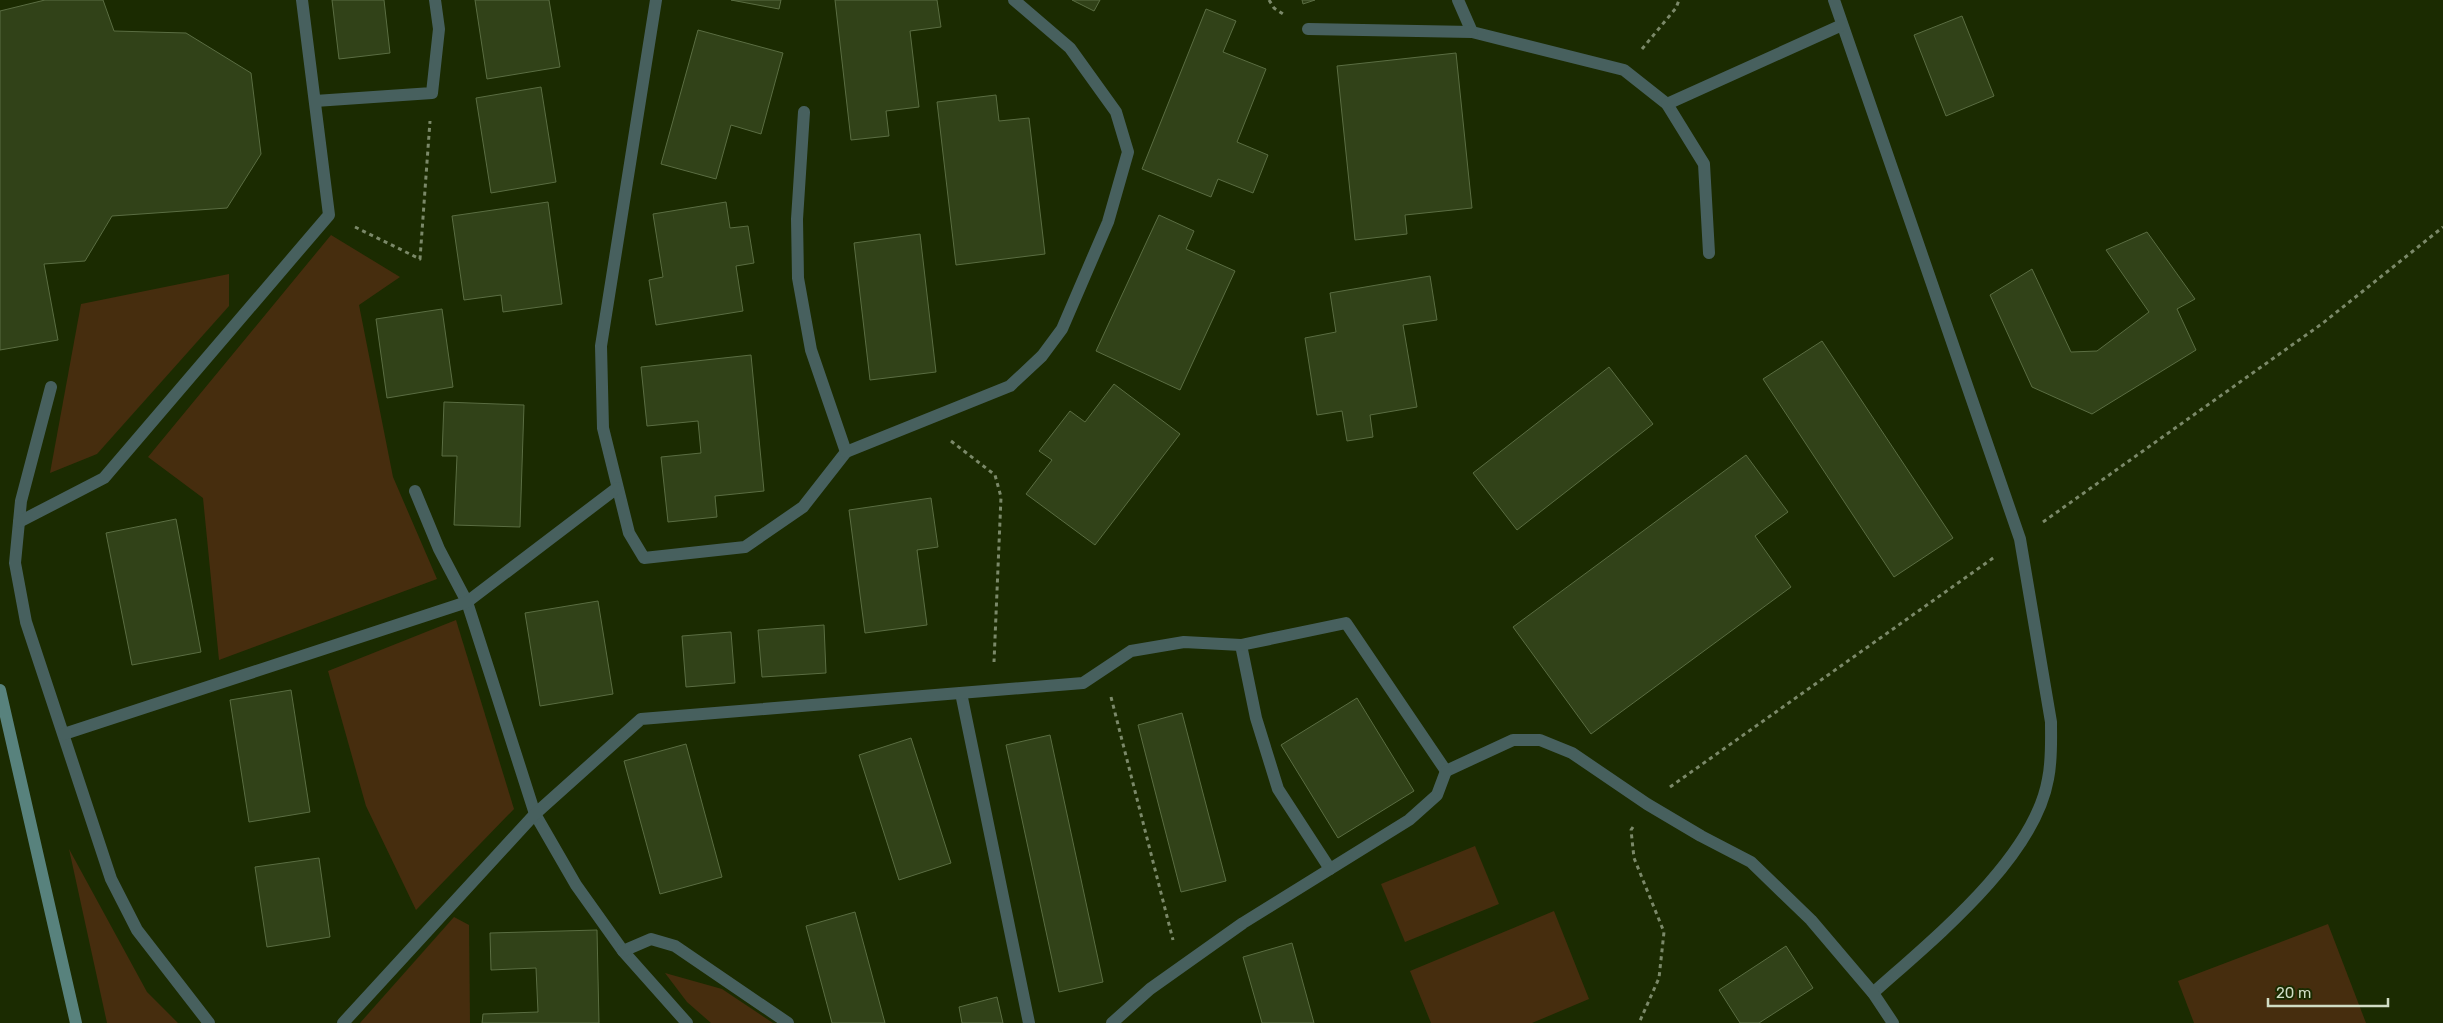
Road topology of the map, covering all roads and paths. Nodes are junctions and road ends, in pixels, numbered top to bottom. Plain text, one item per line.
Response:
1 (302, 0) edge
2 (435, 0) edge
3 (656, 0) edge
4 (1014, 0) edge
5 (1458, 0) edge
6 (1679, 0) edge
7 (1834, 0) edge
8 (1842, 25) junction
9 (1308, 29) dead end
10 (1472, 32) junction
11 (1624, 70) junction
12 (432, 93) junction
13 (315, 102) junction
14 (1667, 104) junction
15 (804, 112) dead end
16 (330, 214) junction
17 (2443, 227) edge
18 (1709, 253) dead end
19 (51, 387) dead end
20 (925, 421) junction
21 (846, 452) junction
22 (618, 488) junction
23 (415, 491) dead end
24 (19, 522) junction
25 (2020, 539) junction
26 (467, 602) junction
27 (1241, 645) junction
28 (1104, 670) junction
29 (0, 690) edge
30 (993, 690) junction
31 (960, 693) junction
32 (64, 734) junction
33 (1446, 771) junction
34 (1647, 804) junction
35 (535, 814) junction
36 (1330, 869) junction
37 (623, 951) junction
38 (1181, 968) junction
39 (1873, 992) junction
40 (76, 1023) edge
41 (209, 1023) edge
42 (343, 1023) edge
43 (687, 1023) edge
44 (788, 1023) edge
45 (1029, 1023) edge
46 (1112, 1023) edge
47 (1639, 1023) edge
48 (1893, 1023) edge

1 - 13 street
2 - 12 street
3 - 22 street
4 - 20 street
5 - 10 street
6 - 11 path
7 - 8 street
8 - 14 street
8 - 25 street
9 - 10 street
10 - 11 street
11 - 14 street
12 - 13 street
12 - 16 path
13 - 16 street
14 - 18 street
15 - 21 street
16 - 24 street
17 - 25 path
19 - 24 street
20 - 21 street
20 - 30 path
21 - 22 street
22 - 26 street
23 - 26 street
24 - 32 street
25 - 34 path
25 - 39 street
26 - 32 street
26 - 35 street
27 - 28 street
27 - 33 street
27 - 36 street
28 - 30 street
28 - 38 path
29 - 40 street
30 - 31 street
31 - 35 street
31 - 45 street
32 - 41 street
33 - 34 street
33 - 36 street
34 - 39 street
34 - 47 path
35 - 37 street
35 - 42 street
36 - 38 street
37 - 43 street
37 - 44 street
38 - 46 street
39 - 48 street

